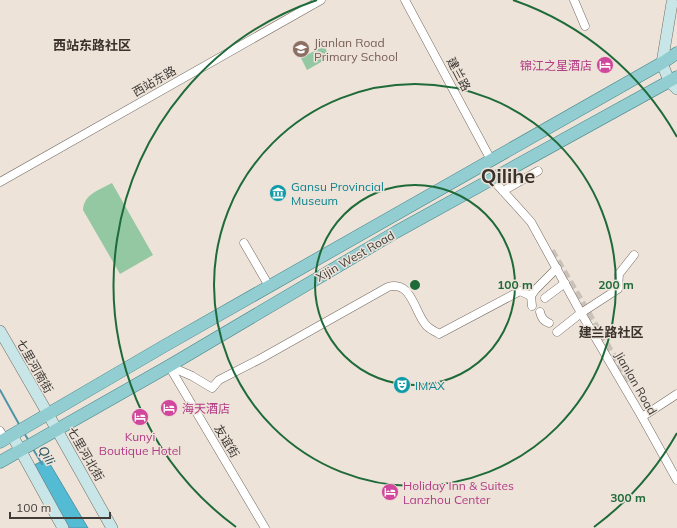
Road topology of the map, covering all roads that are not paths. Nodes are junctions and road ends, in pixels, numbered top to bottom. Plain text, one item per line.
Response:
1 (321, 0) edge
2 (405, 0) edge
3 (574, 0) edge
4 (672, 2) edge
5 (677, 14) edge
6 (585, 26) dead end
7 (677, 53) edge
8 (662, 63) junction
9 (674, 82) edge
10 (491, 160) junction
11 (538, 170) dead end
12 (493, 180) junction
13 (0, 182) edge
14 (503, 191) junction
15 (244, 243) dead end
16 (634, 255) dead end
17 (557, 268) junction
18 (565, 283) junction
19 (269, 286) junction
20 (531, 296) junction
21 (546, 298) dead end
22 (532, 306) dead end
23 (540, 312) dead end
24 (581, 313) junction
25 (549, 323) dead end
26 (0, 331) edge
27 (557, 332) dead end
28 (166, 345) junction
29 (172, 364) junction
30 (677, 394) edge
31 (48, 414) junction
32 (642, 417) junction
33 (56, 429) junction
34 (7, 436) edge
35 (23, 449) junction
36 (0, 462) edge
37 (677, 480) edge
38 (63, 528) edge
39 (112, 528) edge
40 (265, 528) edge

1 - 13 street, 西站东路
2 - 10 street, 建兰路
3 - 6 street
4 - 5 street
4 - 8 street
7 - 8 main road, Xijin West Road
8 - 9 street
8 - 10 main road, Xijin West Road
9 - 12 main road, Xijin West Road
10 - 19 main road, Xijin West Road
11 - 14 street
12 - 14 street, Jianlan Road
12 - 29 main road, Xijin West Road
14 - 17 street, Jianlan Road
15 - 19 street
16 - 24 street
17 - 18 street, Jianlan Road
17 - 20 street
18 - 21 street
18 - 24 street, Jianlan Road
19 - 28 main road, Xijin West Road
20 - 22 street
20 - 29 street
23 - 25 street
24 - 27 street
24 - 32 street, Jianlan Road
26 - 31 street, 七里河南街
28 - 29 main road
28 - 31 main road, Xijin West Road
29 - 33 main road, Xijin West Road
29 - 40 street, 友谊街
30 - 32 street
31 - 33 street, 七里河北街
31 - 34 main road, Xijin West Road
32 - 37 street, Jianlan Road
33 - 35 main road, Xijin West Road
33 - 39 street, 七里河北街
34 - 35 street
35 - 36 main road, Xijin West Road
35 - 38 street

